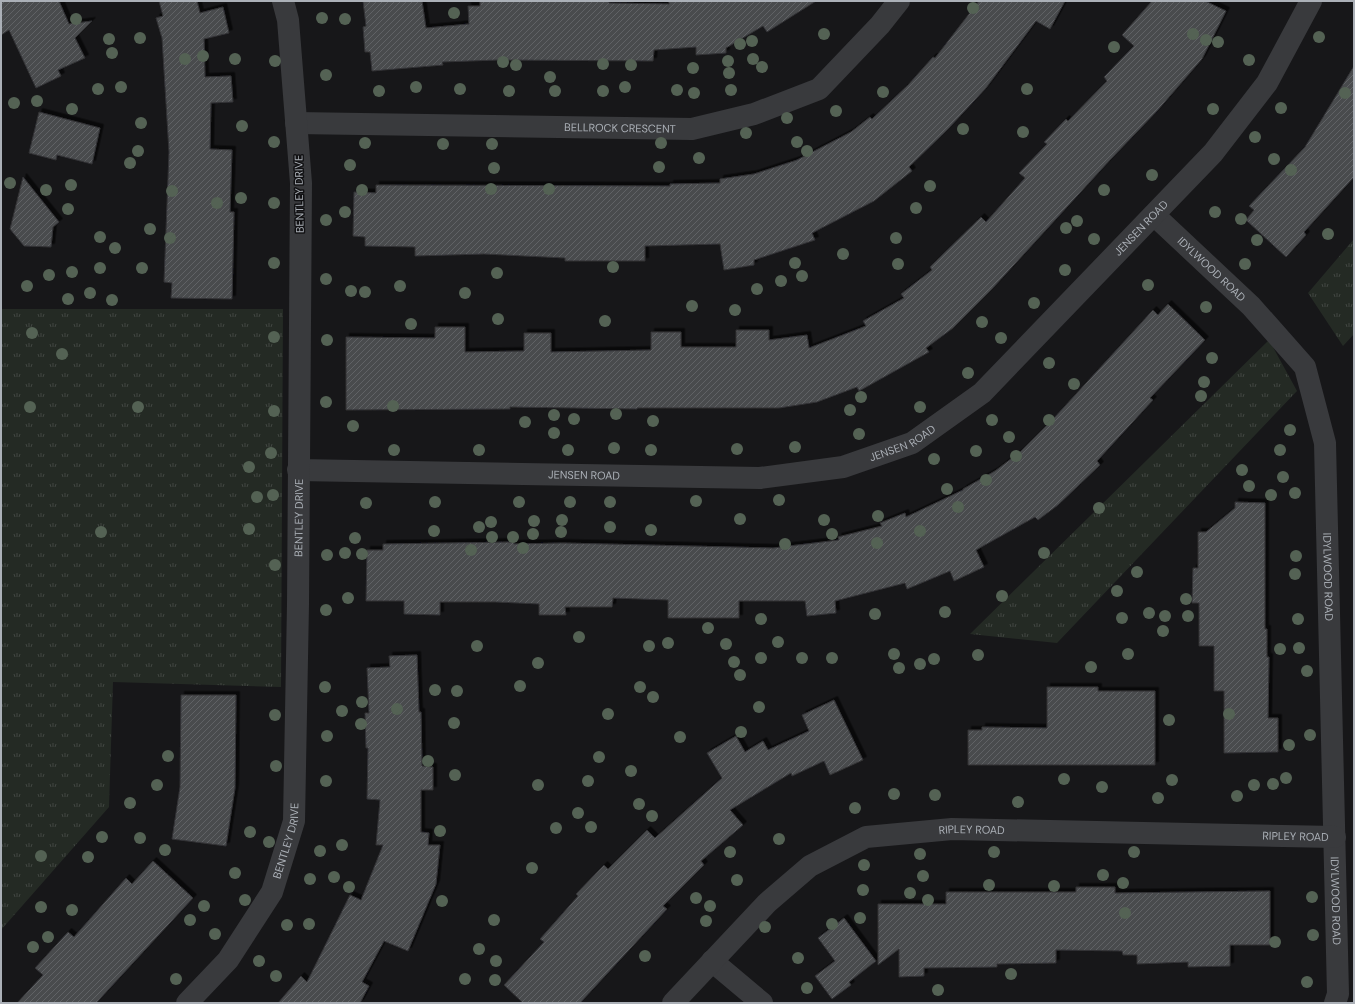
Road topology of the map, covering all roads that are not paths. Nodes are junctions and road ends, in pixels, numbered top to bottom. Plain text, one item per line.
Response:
1 (283, 1) edge
2 (899, 1) edge
3 (1311, 1) edge
4 (296, 123) junction
5 (1154, 215) junction
6 (298, 470) junction
7 (1335, 837) junction
8 (712, 961) junction
9 (187, 1003) edge
10 (673, 1003) edge
11 (762, 1003) edge
12 (1335, 1003) edge

1 - 4 street, BENTLEY DRIVE
2 - 4 street, BELLROCK CRESCENT
3 - 5 street, JENSEN ROAD
4 - 6 street, BENTLEY DRIVE
5 - 6 street, JENSEN ROAD
5 - 7 street, IDYLWOOD ROAD
6 - 9 street, BENTLEY DRIVE
7 - 8 street, RIPLEY ROAD
7 - 12 street, IDYLWOOD ROAD
8 - 10 street, RIPLEY ROAD
8 - 11 street

